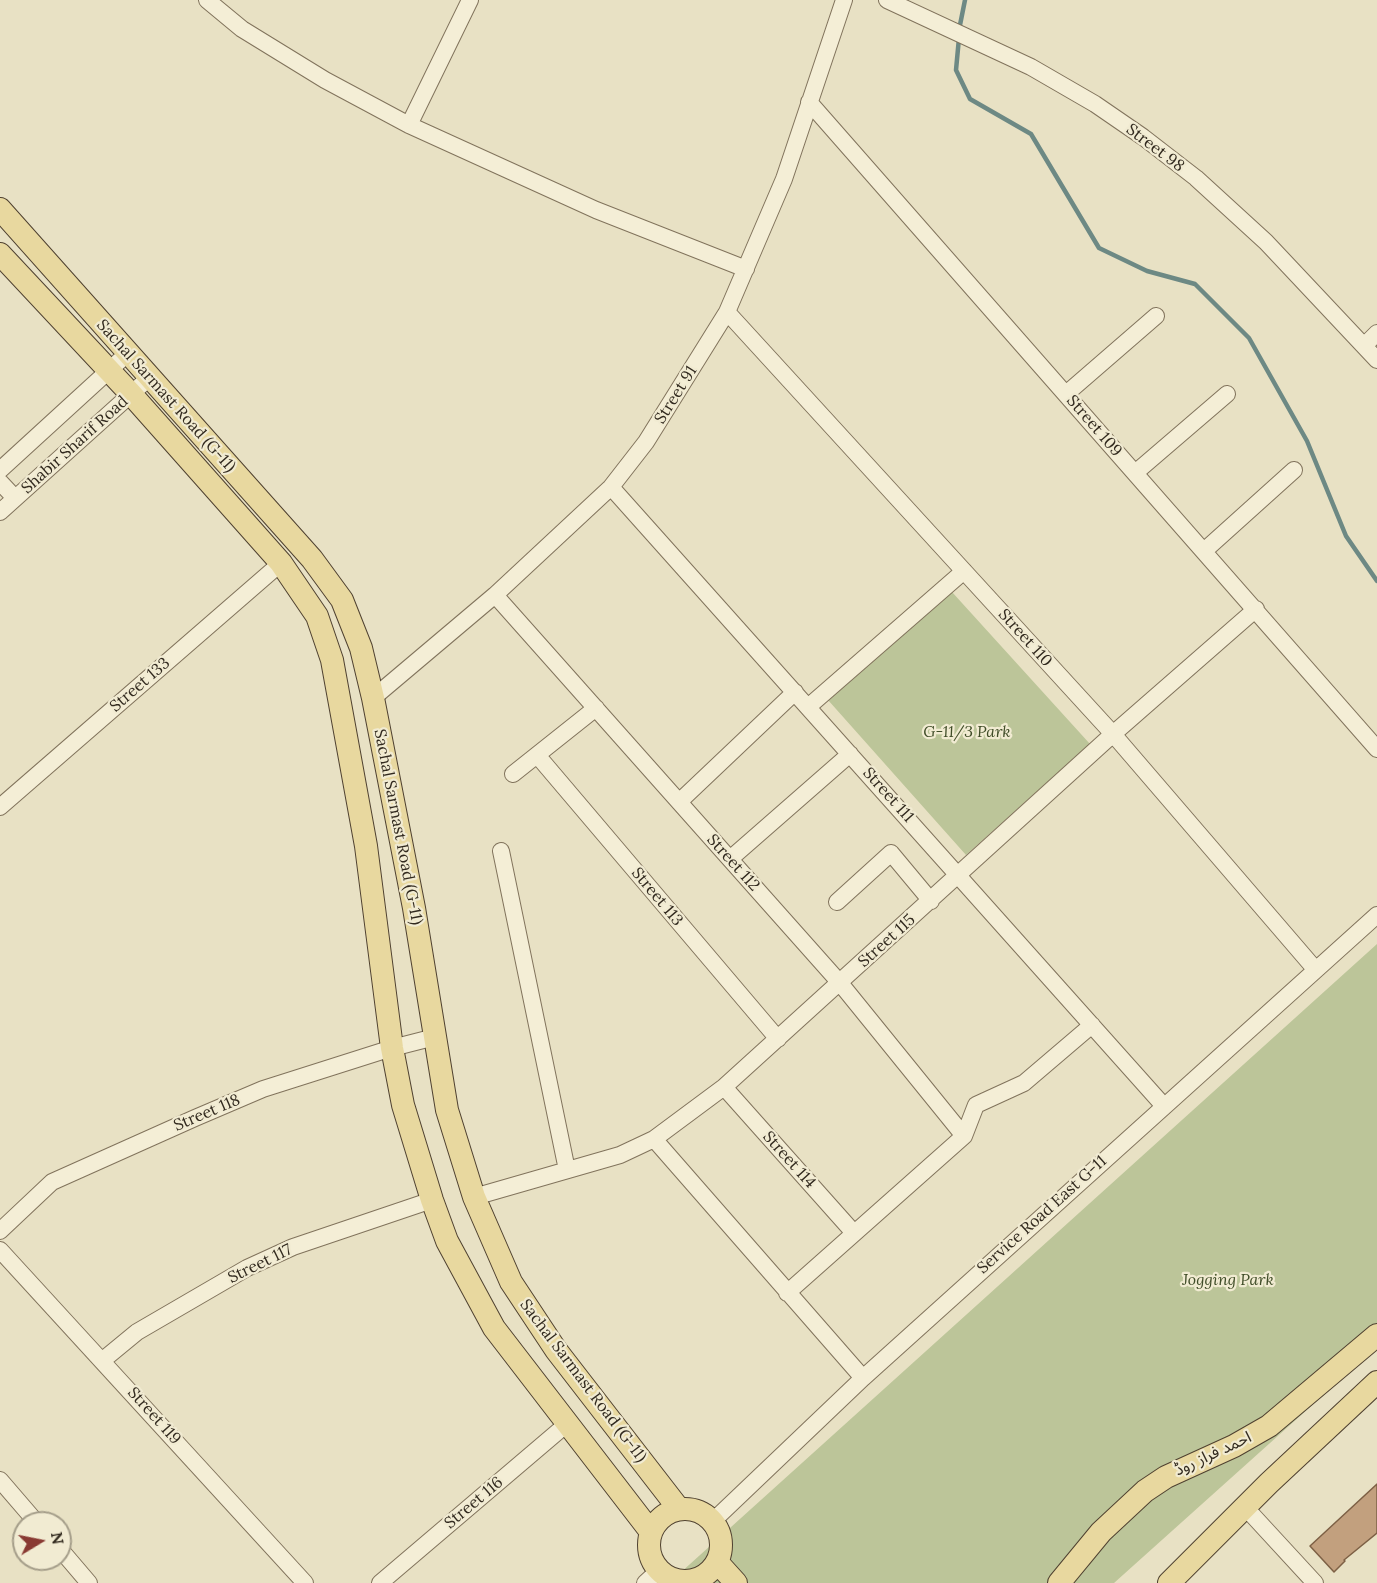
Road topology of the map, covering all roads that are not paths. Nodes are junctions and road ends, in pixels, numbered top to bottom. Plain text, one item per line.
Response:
1 (207, 0) edge
2 (470, 0) edge
3 (844, 0) edge
4 (886, 0) edge
5 (809, 102) junction
6 (409, 125) junction
7 (0, 209) edge
8 (0, 254) edge
9 (746, 269) junction
10 (727, 312) junction
11 (1156, 316) dead end
12 (1377, 333) edge
13 (1364, 346) junction
14 (128, 353) junction
15 (1377, 360) edge
16 (108, 372) junction
17 (150, 377) junction
18 (131, 394) junction
19 (1066, 394) junction
20 (1227, 394) dead end
21 (0, 470) edge
22 (1294, 470) dead end
23 (1135, 473) junction
24 (0, 482) edge
25 (610, 487) junction
26 (15, 498) junction
27 (0, 512) edge
28 (1203, 550) junction
29 (281, 563) junction
30 (964, 571) junction
31 (495, 595) junction
32 (1256, 609) junction
33 (795, 692) junction
34 (373, 698) junction
35 (808, 707) junction
36 (596, 708) junction
37 (1113, 734) junction
38 (1377, 749) edge
39 (850, 754) junction
40 (537, 755) junction
41 (513, 774) dead end
42 (679, 802) junction
43 (0, 807) edge
44 (501, 851) dead end
45 (730, 860) junction
46 (960, 875) junction
47 (837, 902) dead end
48 (931, 902) junction
49 (1377, 915) edge
50 (1315, 969) junction
51 (840, 983) junction
52 (1092, 1025) junction
53 (435, 1037) junction
54 (778, 1039) junction
55 (392, 1048) junction
56 (724, 1087) junction
57 (1163, 1105) junction
58 (964, 1136) junction
59 (654, 1139) junction
60 (567, 1170) junction
61 (474, 1197) junction
62 (432, 1200) junction
63 (0, 1231) edge
64 (854, 1233) junction
65 (0, 1250) edge
66 (787, 1293) junction
67 (1377, 1335) edge
68 (103, 1360) junction
69 (863, 1378) junction
70 (1377, 1382) edge
71 (568, 1423) junction
72 (0, 1480) edge
73 (1245, 1507) junction
74 (679, 1509) junction
75 (27, 1511) edge
76 (713, 1521) junction
77 (651, 1532) junction
78 (717, 1562) junction
79 (72, 1563) edge
80 (652, 1576) edge
81 (692, 1582) edge
82 (89, 1583) edge
83 (305, 1583) edge
84 (380, 1583) edge
85 (736, 1583) edge
86 (1059, 1583) edge
87 (1169, 1583) edge
88 (1315, 1583) edge

1 - 6 street
2 - 6 street
3 - 5 street, Street 91
4 - 13 street, Street 98
5 - 9 street, Street 91
5 - 19 street, Street 109
6 - 9 street
7 - 14 main road, Sachal Sarmast Road (G-11)
8 - 16 main road, Sachal Sarmast Road (G-11)
9 - 10 street, Street 91
10 - 25 street, Street 91
10 - 30 street, Street 110
11 - 19 street
12 - 13 street
13 - 15 street, Street 98
14 - 16 street, Shabir Sharif Road
14 - 17 main road, Sachal Sarmast Road (G-11)
16 - 18 main road, Sachal Sarmast Road (G-11)
16 - 21 street, Shabir Sharif Road
17 - 18 street, Shabir Sharif Road
17 - 34 main road, Sachal Sarmast Road (G-11)
18 - 26 street, Shabir Sharif Road
18 - 29 main road, Sachal Sarmast Road (G-11)
19 - 23 street, Street 109
20 - 23 street
22 - 28 street
23 - 28 street, Street 109
24 - 26 street
25 - 31 street, Street 91
25 - 33 street, Street 111
26 - 27 street, Shabir Sharif Road
28 - 32 street, Street 109
29 - 43 street, Street 133
29 - 55 main road, Sachal Sarmast Road (G-11)
30 - 35 street
30 - 37 street, Street 110
31 - 34 street, Street 91
31 - 36 street, Street 112
32 - 37 street, Street 115
32 - 38 street, Street 109
33 - 35 street, Street 111
33 - 42 street
34 - 53 main road, Sachal Sarmast Road (G-11)
35 - 39 street, Street 111
36 - 40 street
36 - 42 street, Street 112
37 - 46 street, Street 115
37 - 50 street, Street 110
39 - 45 street
39 - 46 street, Street 111
40 - 41 street
40 - 54 street, Street 113
42 - 45 street, Street 112
44 - 60 street
45 - 51 street, Street 112
46 - 48 street, Street 115
46 - 52 street, Street 111
47 - 48 street
48 - 51 street, Street 115
49 - 50 street, Service Road East G-11
50 - 57 street, Service Road East G-11
51 - 54 street, Street 115
51 - 58 street, Street 112
52 - 57 street, Street 111
52 - 58 street
53 - 55 street, Street 118
53 - 61 main road, Sachal Sarmast Road (G-11)
54 - 56 street, Street 115
55 - 62 main road, Sachal Sarmast Road (G-11)
55 - 63 street, Street 118
56 - 59 street, Street 115
56 - 64 street, Street 114
57 - 69 street, Service Road East G-11
58 - 64 street
59 - 60 street, Street 115
59 - 66 street
60 - 61 street, Street 115
61 - 74 main road, Sachal Sarmast Road (G-11)
62 - 68 street, Street 117
62 - 71 main road, Sachal Sarmast Road (G-11)
64 - 66 street
65 - 68 street, Street 119
66 - 69 street
67 - 86 main road, احمد فراز روڈ
68 - 83 street, Street 119
69 - 76 street, Service Road East G-11
70 - 73 main road
71 - 77 main road, Sachal Sarmast Road (G-11)
71 - 84 street, Street 116
72 - 75 street
73 - 87 main road
73 - 88 street
74 - 76 main road
74 - 77 main road
76 - 78 main road
77 - 80 main road
78 - 81 main road
78 - 85 main road
79 - 82 street
80 - 81 main road

